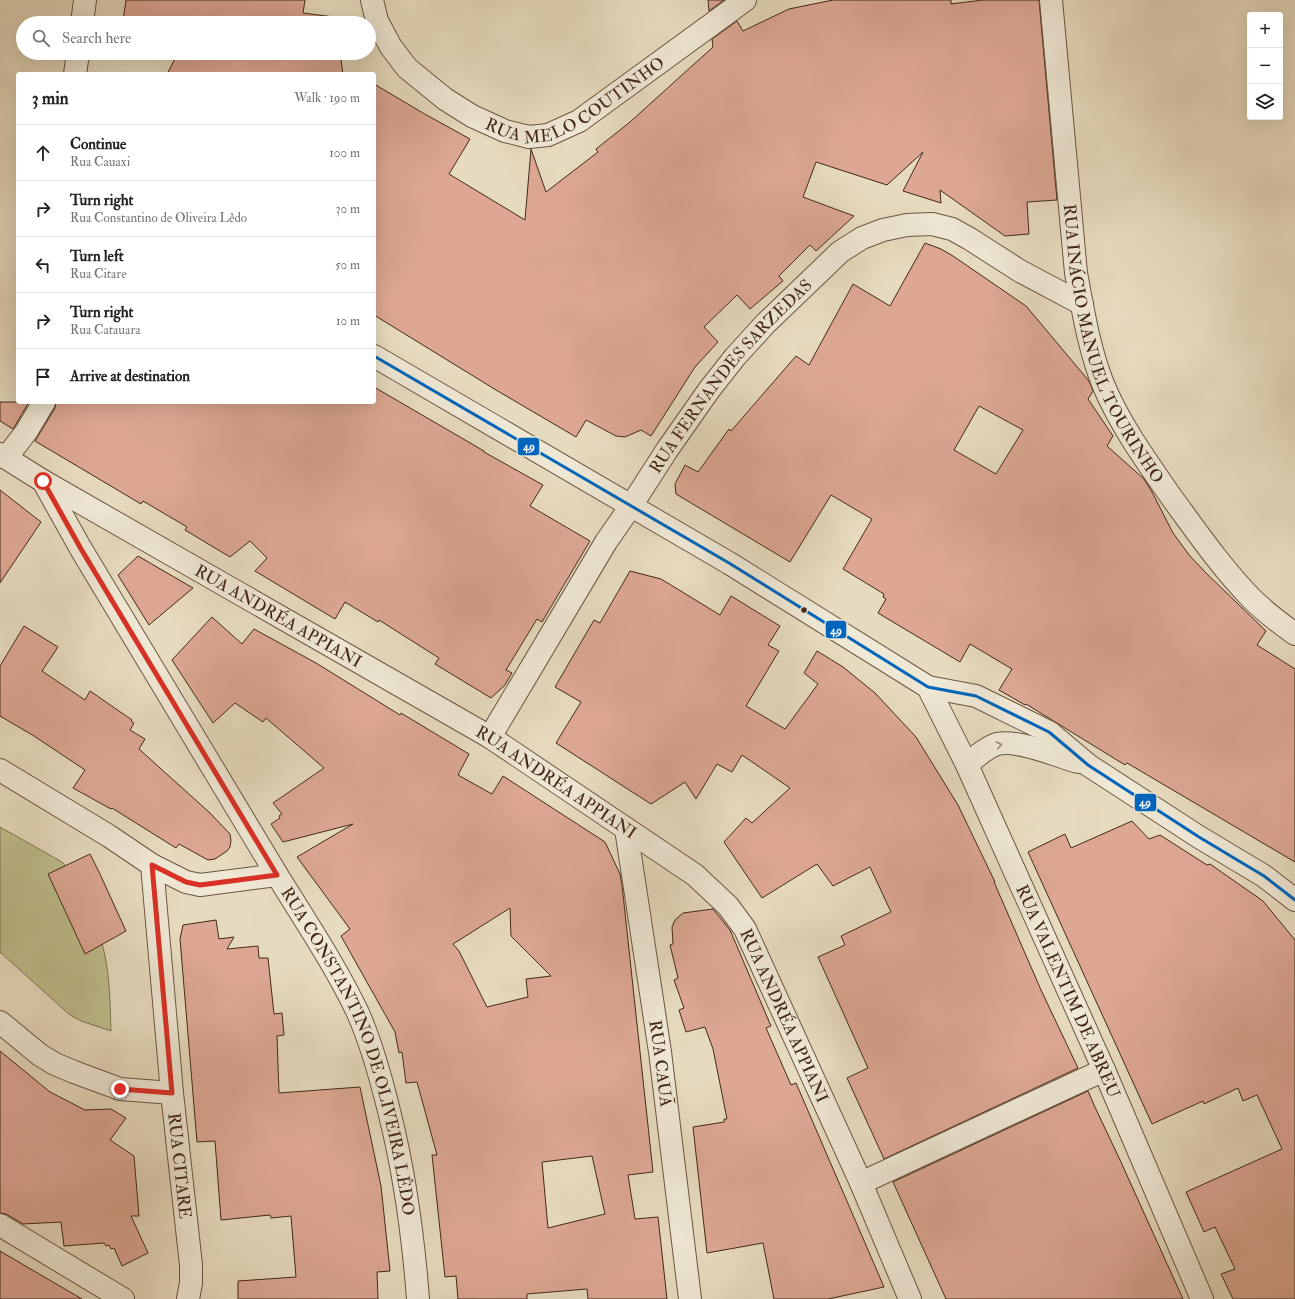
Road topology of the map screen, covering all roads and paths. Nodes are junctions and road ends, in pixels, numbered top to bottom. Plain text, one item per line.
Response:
1 (85, 0) edge
2 (372, 0) edge
3 (745, 0) edge
4 (1051, 0) edge
5 (83, 16) edge
6 (375, 16) edge
7 (376, 21) edge
8 (77, 60) edge
9 (75, 72) edge
10 (1082, 304) junction
11 (376, 357) edge
12 (43, 404) edge
13 (3, 456) edge
14 (43, 481) junction
15 (631, 506) junction
16 (1295, 634) edge
17 (928, 687) junction
18 (490, 737) junction
19 (967, 765) junction
20 (1088, 766) junction
21 (0, 770) edge
22 (626, 829) junction
23 (152, 865) junction
24 (277, 875) junction
25 (1295, 900) edge
26 (0, 1022) edge
27 (1104, 1070) junction
28 (172, 1093) junction
29 (861, 1183) junction
30 (0, 1225) edge
31 (123, 1299) edge
32 (188, 1299) edge
33 (418, 1299) edge
34 (690, 1299) edge
35 (910, 1299) edge
36 (1202, 1299) edge

1 - 5 street
2 - 6 street, RUA MELO COUTINHO
3 - 7 street, RUA MELO COUTINHO
4 - 10 street, RUA INÁCIO MANUEL TOURINHO
8 - 9 street
10 - 15 street, RUA FERNANDES SARZEDAS
10 - 16 street, RUA INÁCIO MANUEL TOURINHO
11 - 15 street
12 - 13 street
13 - 14 street, RUA ANDRÉA APPIANI
14 - 18 street, RUA ANDRÉA APPIANI
14 - 24 street
15 - 17 street
15 - 18 street, RUA FERNANDES SARZEDAS
17 - 19 street, RUA VALENTIM DE ABREU
17 - 20 street
18 - 22 street, RUA ANDRÉA APPIANI
19 -> 20 street
19 - 27 street, RUA VALENTIM DE ABREU
20 - 25 street
21 - 23 street, RUA CONSTANTINO DE OLIVEIRA LÊDO
22 - 29 street, RUA ANDRÉA APPIANI
22 - 34 street, RUA CAUÃ
23 - 24 street, RUA CONSTANTINO DE OLIVEIRA LÊDO
23 - 28 street, RUA CITARE
24 - 33 street, RUA CONSTANTINO DE OLIVEIRA LÊDO
26 - 28 street
27 - 29 street
27 - 36 street, RUA VALENTIM DE ABREU
28 - 32 street, RUA CITARE
29 - 35 street, RUA ANDRÉA APPIANI
30 - 31 street

